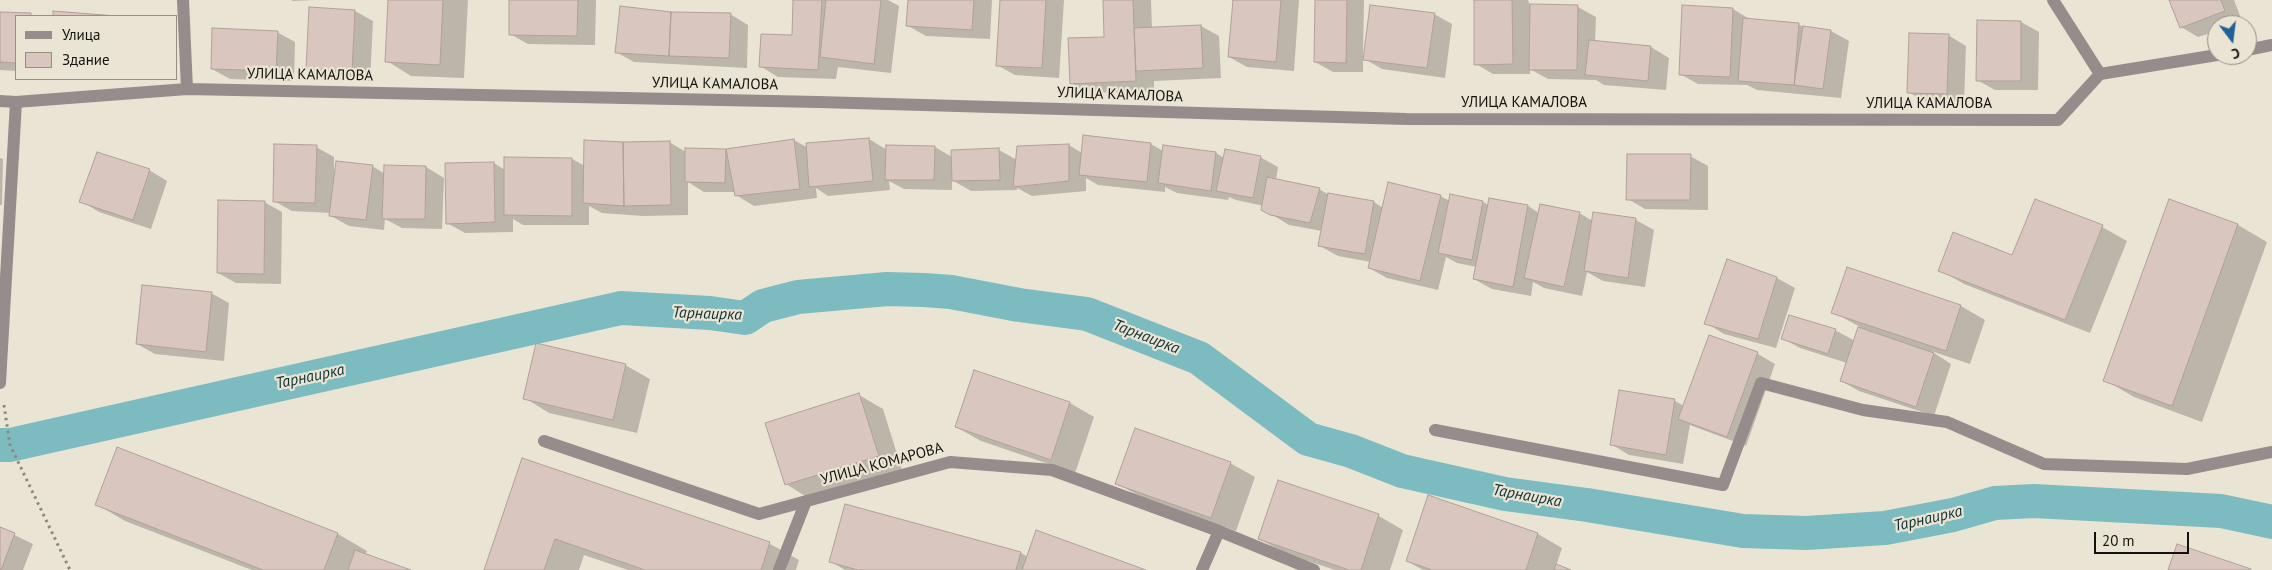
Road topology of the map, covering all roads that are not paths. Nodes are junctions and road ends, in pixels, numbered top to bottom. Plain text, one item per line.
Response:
1 (183, 0) edge
2 (2053, 0) edge
3 (2272, 45) edge
4 (2257, 48) edge
5 (2207, 57) edge
6 (2100, 74) junction
7 (187, 89) junction
8 (0, 101) edge
9 (16, 102) junction
10 (0, 383) edge
11 (1435, 430) dead end
12 (544, 441) dead end
13 (2272, 452) edge
14 (806, 501) junction
15 (1219, 531) junction
16 (779, 570) edge
17 (1202, 570) edge
18 (1314, 570) edge

1 - 7 street
2 - 6 street
3 - 4 street
5 - 6 street
6 - 7 street, УЛИЦА КАМАЛОВА
7 - 9 street, УЛИЦА КАМАЛОВА
8 - 9 street, УЛИЦА КАМАЛОВА
9 - 10 street
11 - 13 street
12 - 14 street, УЛИЦА КОМАРОВА
14 - 15 street, УЛИЦА КОМАРОВА
14 - 16 street
15 - 17 street
15 - 18 street, УЛИЦА КОМАРОВА

